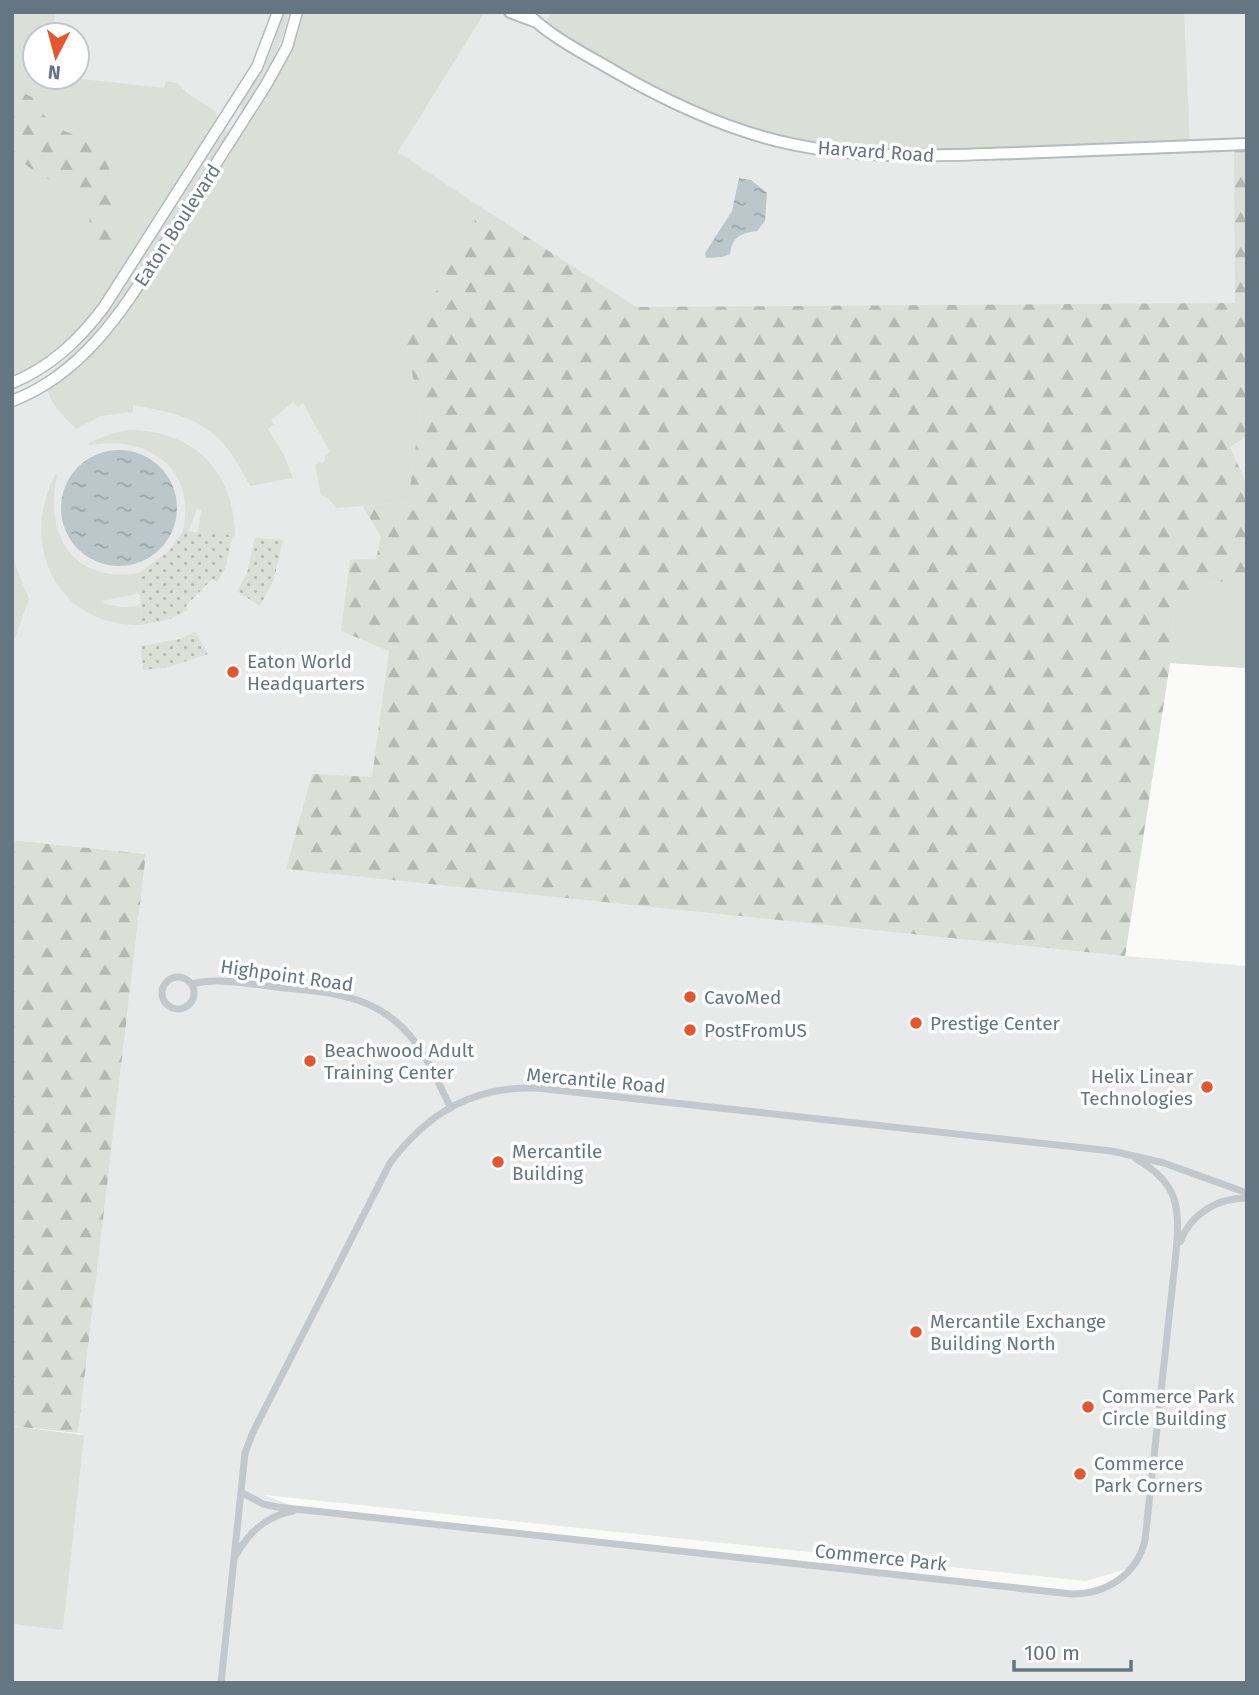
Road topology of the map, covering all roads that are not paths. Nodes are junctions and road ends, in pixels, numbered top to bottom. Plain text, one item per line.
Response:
1 (278, 12) edge
2 (298, 12) edge
3 (510, 12) edge
4 (526, 12) edge
5 (534, 21) junction
6 (1247, 144) edge
7 (12, 383) edge
8 (12, 401) edge
9 (191, 984) junction
10 (452, 1108) junction
11 (1126, 1153) junction
12 (1247, 1195) edge
13 (1176, 1253) junction
14 (241, 1492) junction
15 (300, 1509) junction
16 (234, 1559) junction
17 (221, 1683) edge

1 - 7 street, Eaton Boulevard
2 - 8 street, Eaton Boulevard
3 - 5 main road, Harvard Road
4 - 5 main road, Harvard Road
5 - 6 main road, Harvard Road
9 - 9 street, Highpoint Road
9 - 10 street, Highpoint Road
10 - 11 street, Mercantile Road
10 - 14 street, Mercantile Road
11 - 12 street, Mercantile Road
11 - 13 street, Commerce Park
12 - 13 street, Commerce Park
13 - 15 street, Commerce Park
14 - 15 street, Commerce Park
14 - 16 street, Mercantile Road
15 - 16 street, Commerce Park
16 - 17 street, Commerce Park

